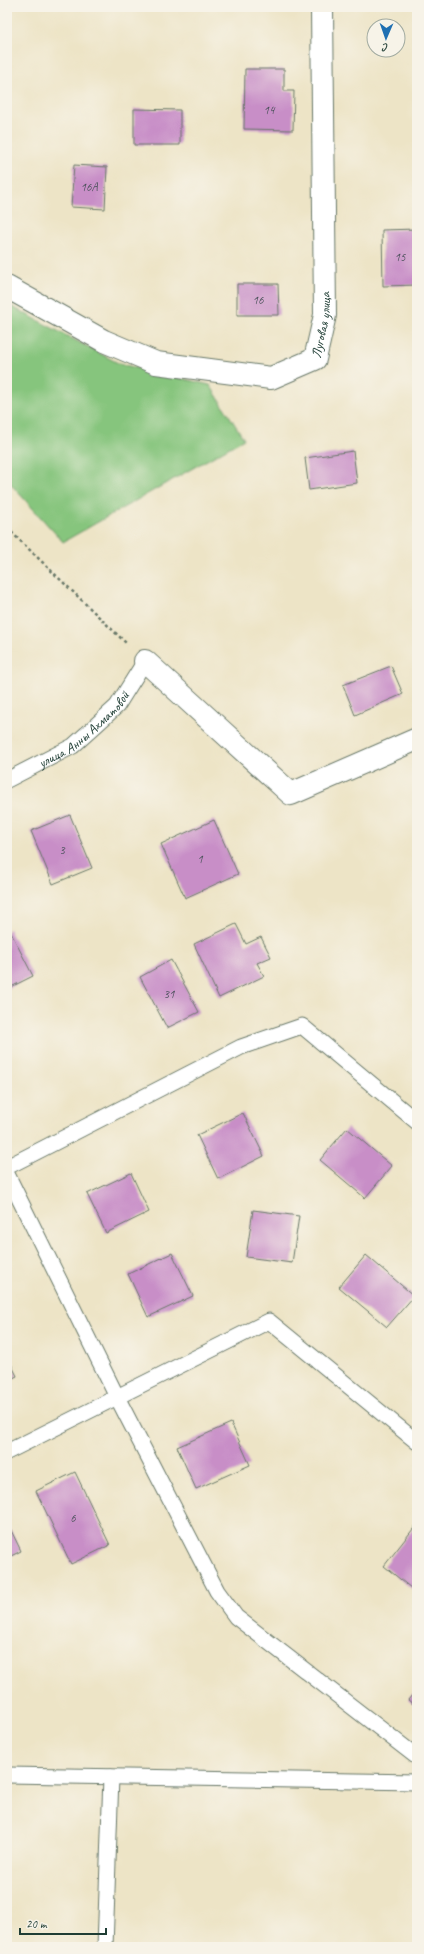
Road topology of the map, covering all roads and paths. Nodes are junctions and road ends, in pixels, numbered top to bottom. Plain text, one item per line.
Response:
1 (322, 7) edge
2 (7, 287) edge
3 (7, 528) edge
4 (145, 661) junction
5 (417, 739) edge
6 (7, 780) edge
7 (417, 1122) edge
8 (7, 1167) edge
9 (7, 1174) edge
10 (117, 1397) junction
11 (417, 1442) edge
12 (7, 1452) edge
13 (417, 1757) edge
14 (7, 1775) edge
15 (111, 1777) junction
16 (417, 1782) edge
17 (106, 1947) edge

1 - 2 street, Луговая улица
3 - 4 path
4 - 5 street
4 - 6 lane, улица Анны Ахматовой
7 - 8 lane
9 - 10 lane
10 - 11 lane
10 - 12 lane
10 - 13 lane
14 - 15 lane
15 - 16 lane
15 - 17 lane

